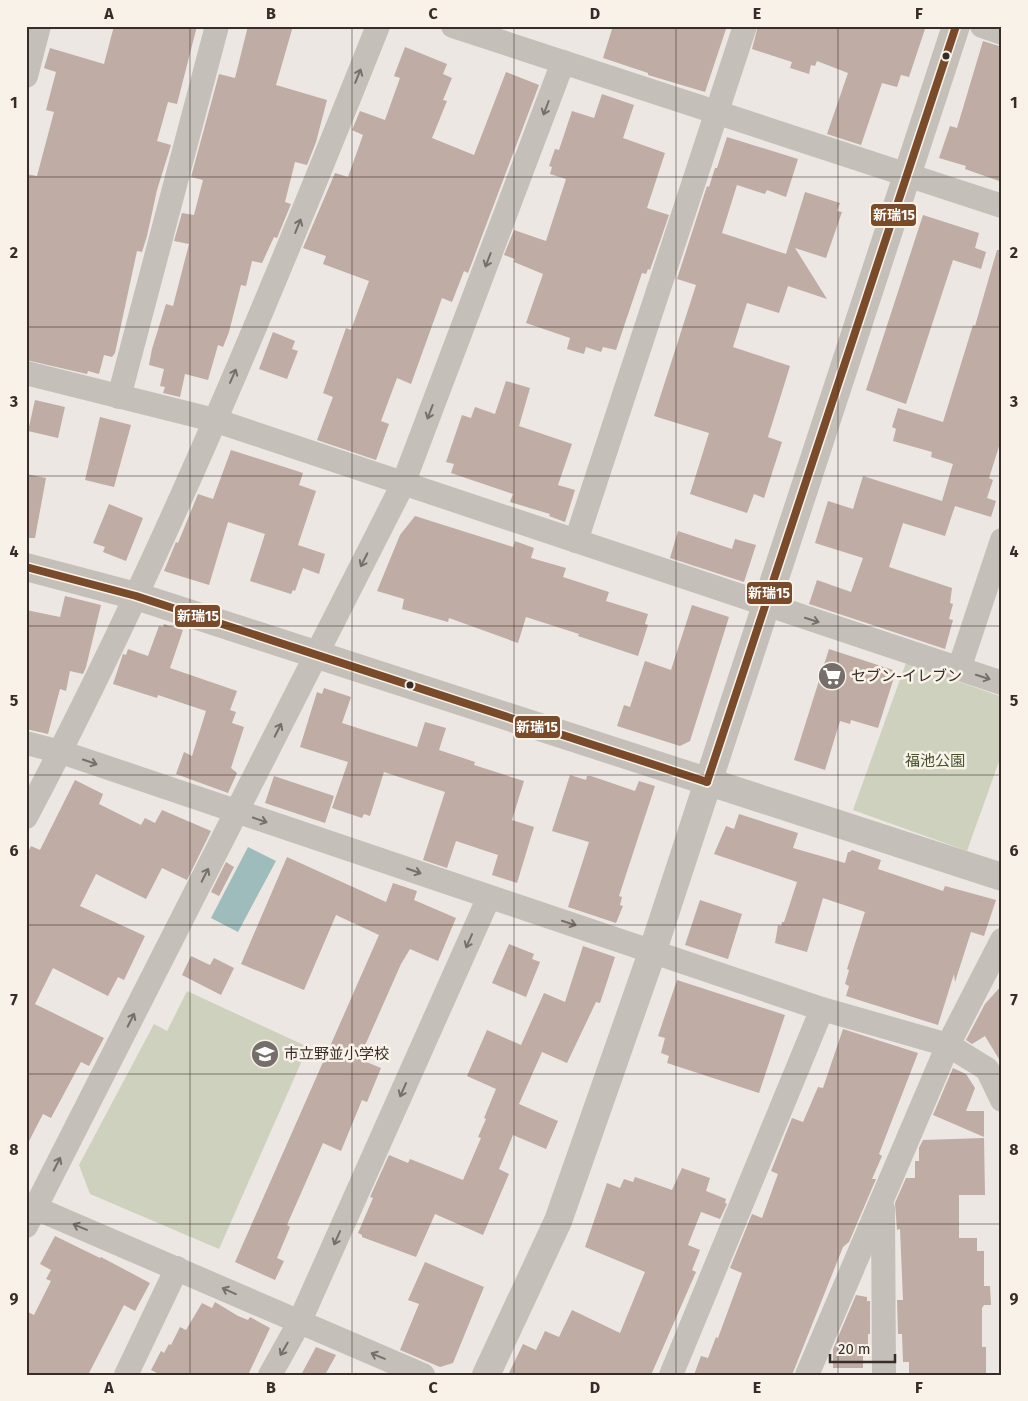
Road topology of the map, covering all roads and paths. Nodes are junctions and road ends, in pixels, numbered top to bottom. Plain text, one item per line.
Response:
1 (39, 26) edge
2 (217, 26) edge
3 (378, 26) edge
4 (453, 26) edge
5 (745, 26) edge
6 (956, 26) edge
7 (982, 26) edge
8 (1002, 33) edge
9 (563, 62) junction
10 (26, 76) edge
11 (718, 113) junction
12 (907, 175) junction
13 (1002, 206) edge
14 (26, 373) edge
15 (119, 397) junction
16 (214, 420) junction
17 (403, 484) junction
18 (1002, 540) edge
19 (576, 541) junction
20 (26, 567) edge
21 (136, 596) junction
22 (766, 604) junction
23 (316, 654) junction
24 (959, 669) junction
25 (1002, 683) edge
26 (26, 744) edge
27 (60, 752) junction
28 (707, 782) junction
29 (237, 812) junction
30 (26, 817) edge
31 (1002, 877) edge
32 (489, 897) junction
33 (1002, 940) edge
34 (653, 950) junction
35 (822, 1008) junction
36 (948, 1045) junction
37 (1002, 1100) edge
38 (882, 1199) junction
39 (29, 1213) edge
40 (177, 1268) junction
41 (299, 1322) junction
42 (126, 1375) edge
43 (270, 1375) edge
44 (423, 1375) edge
45 (486, 1375) edge
46 (671, 1375) edge
47 (808, 1375) edge
48 (884, 1375) edge

1 - 10 street
2 - 15 street
16 -> 3 street
4 - 9 street
5 - 11 street
6 - 12 street
7 - 8 street
9 - 11 street
9 -> 17 street
11 - 12 street
11 - 19 street
12 - 13 street
12 - 22 street
14 - 15 street
15 - 16 street
16 - 17 street
16 - 21 street
17 - 19 street
17 -> 23 street
18 - 24 street
19 - 22 street
20 - 21 street
21 - 23 street
21 - 27 street
22 -> 24 street
22 - 28 street
23 - 28 street
29 -> 23 street
24 -> 25 street
26 - 27 street
27 -> 29 street
27 - 30 street
28 - 31 street
28 - 34 street
29 -> 32 street
39 -> 29 street
32 -> 34 street
32 -> 41 street
33 - 36 street
34 - 35 street
34 - 45 street
35 - 36 street
35 - 46 street
36 - 37 street
36 - 38 street
38 - 47 street
38 - 48 street
40 -> 39 street
41 -> 40 street
40 - 42 street
41 -> 43 street
44 -> 41 street

